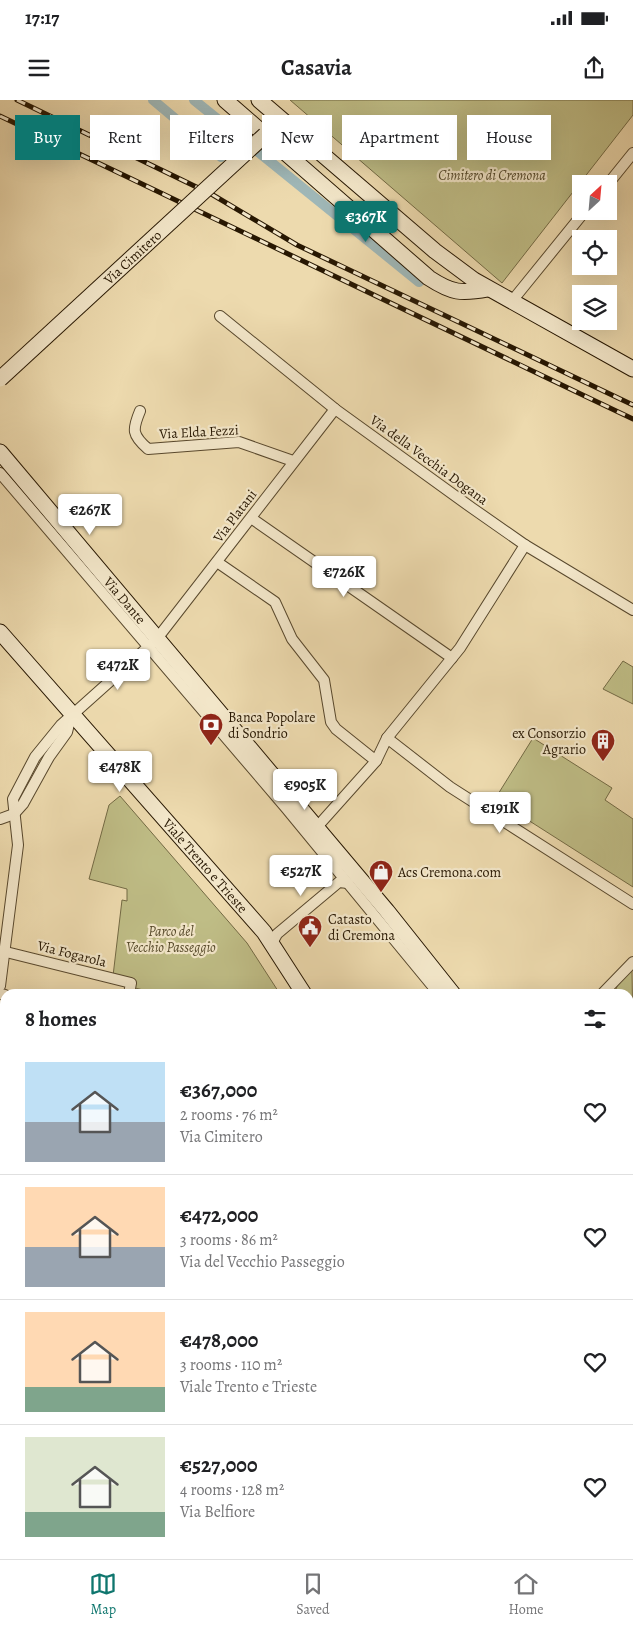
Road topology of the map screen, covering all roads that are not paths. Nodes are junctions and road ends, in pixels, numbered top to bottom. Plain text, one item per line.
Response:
1 (225, 100) edge
2 (259, 100) edge
3 (262, 132) edge
4 (262, 138) edge
5 (631, 159) edge
6 (294, 160) edge
7 (616, 175) edge
8 (578, 220) edge
9 (488, 289) junction
10 (512, 301) junction
11 (220, 316) dead end
12 (633, 369) edge
13 (0, 379) edge
14 (335, 409) junction
15 (140, 411) dead end
16 (0, 452) edge
17 (294, 461) junction
18 (0, 474) edge
19 (251, 518) junction
20 (526, 545) junction
21 (217, 562) junction
22 (633, 610) edge
23 (0, 632) edge
24 (152, 644) junction
25 (452, 658) junction
26 (71, 715) junction
27 (386, 738) junction
28 (232, 746) junction
29 (250, 750) junction
30 (376, 761) junction
31 (283, 788) junction
32 (286, 808) junction
33 (14, 814) junction
34 (0, 819) edge
35 (317, 827) junction
36 (337, 870) junction
37 (348, 883) junction
38 (365, 904) junction
39 (633, 904) edge
40 (387, 911) junction
41 (268, 937) junction
42 (6, 952) junction
43 (633, 962) edge
44 (0, 986) edge
45 (130, 989) edge
46 (301, 989) edge
47 (435, 989) edge
48 (449, 989) edge
49 (607, 989) edge

1 - 3 main road
2 - 9 main road
4 - 13 main road, Via Cimitero, bridge
5 - 7 street
6 - 9 main road
8 - 10 street
9 - 10 main road
10 - 12 main road
11 - 14 street, Via della Vecchia Dogana
14 - 17 street, Via Platani
14 - 20 street, Via della Vecchia Dogana
15 - 17 street, Via Elda Fezzi
16 - 24 main road, Via Dante
17 - 19 street, Via Platani
18 - 24 street, Via Dante
19 - 21 street, Via Platani
19 - 25 street
20 - 22 street, Via della Vecchia Dogana
20 - 25 street
21 - 24 street, Via Platani
21 - 30 street
23 - 26 main road, Viale Trento e Trieste
24 - 26 street, Via Platani
24 - 28 street, Via Dante
24 - 29 main road, Via Dante
25 - 27 street
26 - 33 street, Via Platani
26 - 41 main road, Viale Trento e Trieste
27 - 30 street
27 - 39 street
28 - 29 street
28 - 32 street, Via Dante
29 - 31 main road, Via Dante
30 - 35 street
31 - 32 street
31 - 35 main road, Via Dante
32 - 36 street, Via Dante
33 - 34 street
33 - 42 street, Via Platani
35 - 40 main road, Via Dante
36 - 37 street, Via Dante
36 - 41 street
37 - 38 street, Via Dante
37 - 41 street
38 - 40 street
38 - 47 street, Via Dante
40 - 48 main road, Via Dante
41 - 46 main road, Viale Trento e Trieste
42 - 44 street, Via Platani
42 - 45 street, Via Fogarola
43 - 49 street

